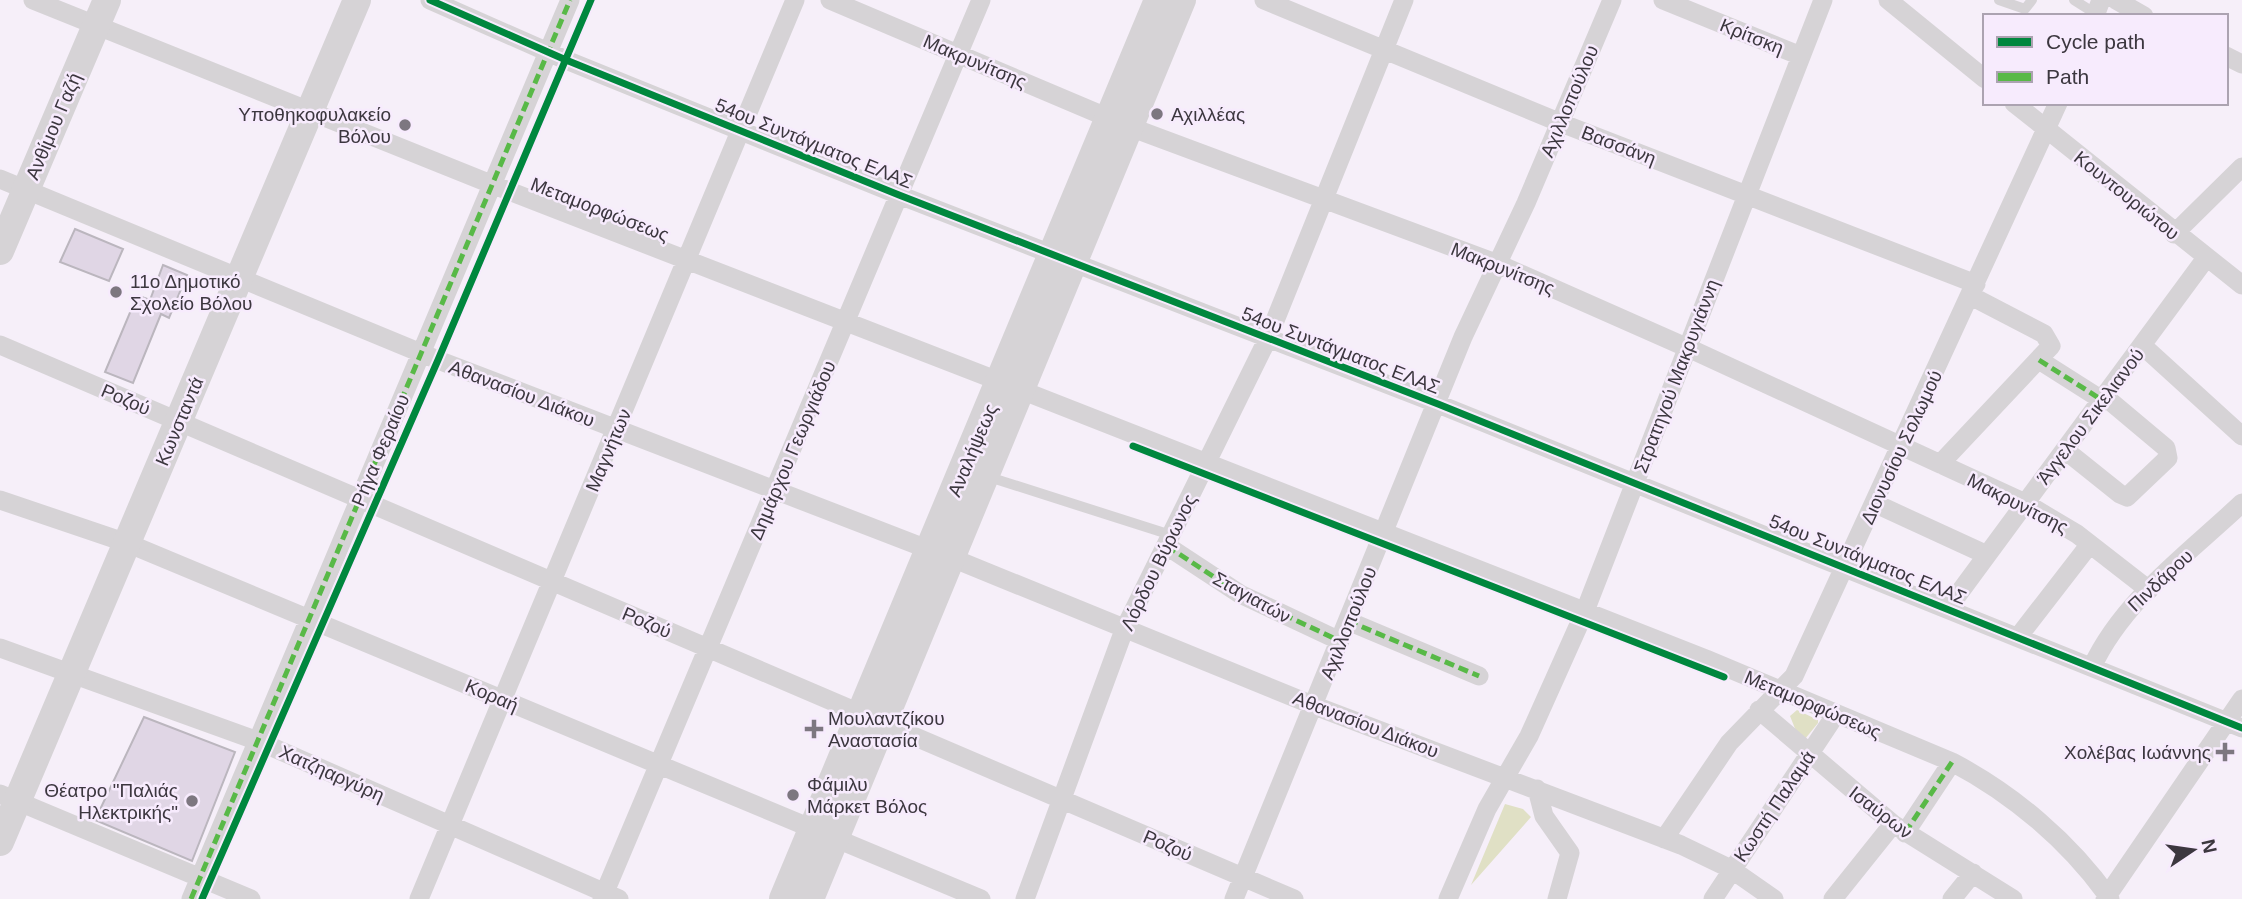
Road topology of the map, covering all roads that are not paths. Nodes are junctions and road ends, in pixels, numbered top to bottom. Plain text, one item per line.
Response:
1 (33, 0) edge
2 (358, 0) edge
3 (430, 0) edge
4 (570, 0) edge
5 (795, 0) edge
6 (830, 0) edge
7 (981, 0) edge
8 (1158, 0) edge
9 (1182, 0) edge
10 (1264, 0) edge
11 (1404, 0) edge
12 (1612, 0) edge
13 (1663, 0) edge
14 (1824, 0) edge
15 (1888, 0) edge
16 (1999, 0) edge
17 (2032, 0) edge
18 (2074, 0) edge
19 (2116, 0) edge
20 (2097, 10) edge
21 (101, 12) edge
22 (2140, 14) edge
23 (1384, 50) junction
24 (548, 52) junction
25 (958, 54) junction
26 (1801, 56) junction
27 (1983, 77) edge
28 (2016, 105) edge
29 (2057, 105) edge
30 (310, 110) junction
31 (1120, 122) junction
32 (1561, 122) junction
33 (2047, 130) junction
34 (740, 131) junction
35 (2242, 167) edge
36 (13, 184) edge
37 (491, 184) junction
38 (1747, 194) junction
39 (899, 195) junction
40 (1325, 199) junction
41 (2174, 234) junction
42 (0, 251) edge
43 (2206, 258) junction
44 (687, 260) junction
45 (1063, 260) junction
46 (1498, 264) junction
47 (240, 276) junction
48 (2241, 282) edge
49 (1974, 290) junction
50 (846, 320) junction
51 (1268, 338) junction
52 (0, 345) edge
53 (2143, 346) junction
54 (1688, 348) junction
55 (422, 354) junction
56 (2039, 360) junction
57 (1011, 386) junction
58 (2103, 398) junction
59 (1438, 404) junction
60 (178, 421) junction
61 (2238, 424) edge
62 (616, 430) junction
63 (1902, 447) junction
64 (2065, 450) junction
65 (1207, 464) junction
66 (1940, 464) junction
67 (986, 476) junction
68 (1635, 483) junction
69 (775, 489) junction
70 (359, 499) junction
71 (0, 500) edge
72 (1874, 503) junction
73 (2025, 503) junction
74 (2242, 503) edge
75 (1383, 534) junction
76 (1169, 540) junction
77 (127, 543) junction
78 (2090, 544) junction
79 (941, 554) junction
80 (1987, 555) junction
81 (1845, 566) junction
82 (552, 582) junction
83 (2149, 590) junction
84 (1948, 608) junction
85 (1585, 611) junction
86 (310, 618) junction
87 (1348, 621) junction
88 (1124, 630) junction
89 (2018, 637) junction
90 (1340, 641) junction
91 (0, 648) edge
92 (707, 648) junction
93 (2092, 667) junction
94 (72, 673) junction
95 (1479, 676) dead end
96 (1782, 691) junction
97 (2242, 699) edge
98 (502, 700) junction
99 (1315, 706) junction
100 (1759, 710) junction
101 (1836, 714) junction
102 (873, 718) junction
103 (2234, 725) edge
104 (258, 741) junction
105 (1808, 754) junction
106 (1951, 762) junction
107 (658, 763) junction
108 (1505, 777) junction
109 (1537, 789) junction
110 (9, 797) edge
111 (1063, 800) junction
112 (450, 825) junction
113 (1899, 828) junction
114 (824, 833) junction
115 (1664, 839) junction
116 (0, 842) edge
117 (1731, 869) junction
118 (1973, 873) junction
119 (200, 878) junction
120 (1243, 878) junction
121 (609, 897) edge
122 (2107, 898) edge
123 (191, 899) edge
124 (251, 899) edge
125 (419, 899) edge
126 (783, 899) edge
127 (810, 899) edge
128 (981, 899) edge
129 (1025, 899) edge
130 (1234, 899) edge
131 (1294, 899) edge
132 (1448, 899) edge
133 (1557, 899) edge
134 (1713, 899) edge
135 (1774, 899) edge
136 (1833, 899) edge
137 (1952, 899) edge
138 (2013, 899) edge

1 - 21 street, Μεταμορφώσεως
2 - 30 main road, Κωνσταντά
3 - 24 street, 54ου Συντάγματος ΕΛΑΣ
4 - 24 street, Ρήγα Φεραίου
5 - 34 street, Μαγνήτων
6 - 25 street, Μακρυνίτσης
7 - 25 street, Δημάρχου Γεωργιάδου
8 - 31 main road, Αναλήψεως
9 - 31 main road, Αναλήψεως
10 - 23 street, Βασσάνη
11 - 23 street, Λόρδου Βύρωνος
12 - 32 street, Αχιλλοπούλου
13 - 26 street, Κρίτσκη
14 - 26 street, Στρατηγού Μακρυγιάννη
15 - 27 street
16 - 17 lane
18 - 20 lane
19 - 22 street
21 - 30 street, Μεταμορφώσεως
21 - 36 main road, Ανθίμου Γαζή
23 - 32 street, Βασσάνη
23 - 40 street, Λόρδου Βύρωνος
24 - 34 street, 54ου Συντάγματος ΕΛΑΣ
24 - 37 street, Ρήγα Φεραίου
25 - 31 street, Μακρυνίτσης
25 - 39 street, Δημάρχου Γεωργιάδου
26 - 38 street, Στρατηγού Μακρυγιάννη
28 - 33 street, Κουντουριώτου
29 - 33 street, Διονυσίου Σολωμού
30 - 37 street, Μεταμορφώσεως
30 - 47 main road, Κωνσταντά
31 - 40 street, Μακρυνίτσης
31 - 45 main road, Αναλήψεως
32 - 38 street, Βασσάνη
32 - 46 street, Αχιλλοπούλου
33 - 41 street, Κουντουριώτου
33 - 49 street, Διονυσίου Σολωμού
34 - 39 street, 54ου Συντάγματος ΕΛΑΣ
34 - 44 street, Μαγνήτων
35 - 41 street
36 - 42 main road, Ανθίμου Γαζή
36 - 47 street, Αθανασίου Διάκου
37 - 44 street, Μεταμορφώσεως
37 - 55 street, Ρήγα Φεραίου
38 - 49 street, Βασσάνη
38 - 54 street, Στρατηγού Μακρυγιάννη
39 - 45 street, 54ου Συντάγματος ΕΛΑΣ
39 - 50 street, Δημάρχου Γεωργιάδου
40 - 46 street, Μακρυνίτσης
40 - 51 street, Λόρδου Βύρωνος
41 - 43 street, Κουντουριώτου
43 - 48 street, Κουντουριώτου
43 - 53 street, Άγγελου Σικελιανού
44 - 50 street, Μεταμορφώσεως
44 - 62 street, Μαγνήτων
45 - 51 street, 54ου Συντάγματος ΕΛΑΣ
45 - 57 main road, Αναλήψεως
46 - 54 street, Μακρυνίτσης
46 - 59 street, Αχιλλοπούλου
47 - 55 street, Αθανασίου Διάκου
47 - 60 main road, Κωνσταντά
49 - 56 street, Βασσάνη
49 - 63 street, Διονυσίου Σολωμού
50 - 57 street, Μεταμορφώσεως
50 - 69 street, Δημάρχου Γεωργιάδου
51 - 59 street, 54ου Συντάγματος ΕΛΑΣ
51 - 65 street, Λόρδου Βύρωνος
52 - 60 street, Ροζού
53 - 58 street, Άγγελου Σικελιανού
53 - 61 street
54 - 63 street, Μακρυνίτσης
54 - 68 street, Στρατηγού Μακρυγιάννη
55 - 62 street, Αθανασίου Διάκου
55 - 70 street, Ρήγα Φεραίου
56 - 58 street
56 - 66 street
57 - 65 street, Μεταμορφώσεως
57 - 67 main road, Αναλήψεως
57 - 79 main road, Αναλήψεως
58 - 64 street, Άγγελου Σικελιανού
58 - 64 street
59 - 68 street, 54ου Συντάγματος ΕΛΑΣ
59 - 75 street, Αχιλλοπούλου
60 - 70 street, Ροζού
60 - 77 main road, Κωνσταντά
62 - 69 street, Αθανασίου Διάκου
62 - 82 street, Μαγνήτων
63 - 66 street, Μακρυνίτσης
63 - 72 street, Διονυσίου Σολωμού
64 - 73 street, Άγγελου Σικελιανού
65 - 75 street, Μεταμορφώσεως
65 - 76 street, Λόρδου Βύρωνος
66 - 73 street, Μακρυνίτσης
67 - 76 lane, Σταγιατών
67 - 79 main road, Αναλήψεως
68 - 81 street, 54ου Συντάγματος ΕΛΑΣ
68 - 85 street, Στρατηγού Μακρυγιάννη
69 - 79 street, Αθανασίου Διάκου
69 - 92 street, Δημάρχου Γεωργιάδου
70 - 82 street, Ροζού
70 - 86 street, Ρήγα Φεραίου
71 - 77 street, Κοραή
72 - 80 street
72 - 81 street, Διονυσίου Σολωμού
73 - 78 street, Μακρυνίτσης
73 - 80 street, Άγγελου Σικελιανού
74 - 83 street, Πινδάρου
75 - 85 street, Μεταμορφώσεως
75 - 87 street, Αχιλλοπούλου
76 - 88 street, Λόρδου Βύρωνος
76 - 90 street, Σταγιατών
77 - 86 street, Κοραή
77 - 94 main road, Κωνσταντά
78 - 83 street, Μακρυνίτσης
78 - 89 street
79 - 88 street, Αθανασίου Διάκου
79 - 102 main road, Αναλήψεως
80 - 84 street, Άγγελου Σικελιανού
81 - 84 street, 54ου Συντάγματος ΕΛΑΣ
81 - 96 street, Διονυσίου Σολωμού
82 - 92 street, Ροζού
82 - 98 street, Μαγνήτων
83 - 93 street, Πινδάρου
84 - 89 street, 54ου Συντάγματος ΕΛΑΣ
85 - 96 street, Μεταμορφώσεως
85 - 108 street, Στρατηγού Μακρυγιάννη
86 - 98 street, Κοραή
86 - 104 street, Ρήγα Φεραίου
87 - 90 street, Αχιλλοπούλου
87 - 95 street
88 - 99 street, Αθανασίου Διάκου
88 - 111 street, Λόρδου Βύρωνος
89 - 93 street, 54ου Συντάγματος ΕΛΑΣ
90 - 99 street, Αχιλλοπούλου
91 - 94 street, Χατζηαργύρη
92 - 102 street, Ροζού
92 - 107 street, Δημάρχου Γεωργιάδου
93 - 103 street, 54ου Συντάγματος ΕΛΑΣ
94 - 104 street, Χατζηαργύρη
94 - 110 main road, Κωνσταντά
96 - 100 street, Διονυσίου Σολωμού
96 - 101 street, Μεταμορφώσεως
97 - 103 street
98 - 107 street, Κοραή
98 - 112 street, Μαγνήτων
99 - 108 street, Αθανασίου Διάκου
99 - 120 street, Αχιλλοπούλου
100 - 105 street, Ισαύρων
100 - 115 street, Διονυσίου Σολωμού
101 - 105 street, Κωστή Παλαμά
101 - 106 street, Μεταμορφώσεως
102 - 111 street, Ροζού
102 - 114 main road, Αναλήψεως
103 - 122 street
104 - 112 street, Χατζηαργύρη
104 - 119 street, Ρήγα Φεραίου
105 - 113 street, Ισαύρων
105 - 117 street, Κωστή Παλαμά
106 - 113 street
106 - 122 street, Μεταμορφώσεως
107 - 114 street, Κοραή
107 - 121 street, Δημάρχου Γεωργιάδου
108 - 109 street, Αθανασίου Διάκου
108 - 132 street, Στρατηγού Μακρυγιάννη
109 - 115 street, Αθανασίου Διάκου
109 - 133 street
110 - 116 main road, Κωνσταντά
110 - 119 street
111 - 120 street, Ροζού
111 - 129 street, Λόρδου Βύρωνος
112 - 121 street, Χατζηαργύρη
112 - 125 street, Μαγνήτων
113 - 118 street, Ισαύρων
113 - 136 street
114 - 126 main road, Αναλήψεως
114 - 127 main road, Αναλήψεως
114 - 128 street, Κοραή
115 - 117 street, Αθανασίου Διάκου
117 - 134 street, Κωστή Παλαμά
117 - 135 street, Αθανασίου Διάκου
118 - 137 street
118 - 138 street, Ισαύρων
119 - 123 street, Ρήγα Φεραίου
119 - 124 street
120 - 130 street, Αχιλλοπούλου
120 - 131 street, Ροζού

